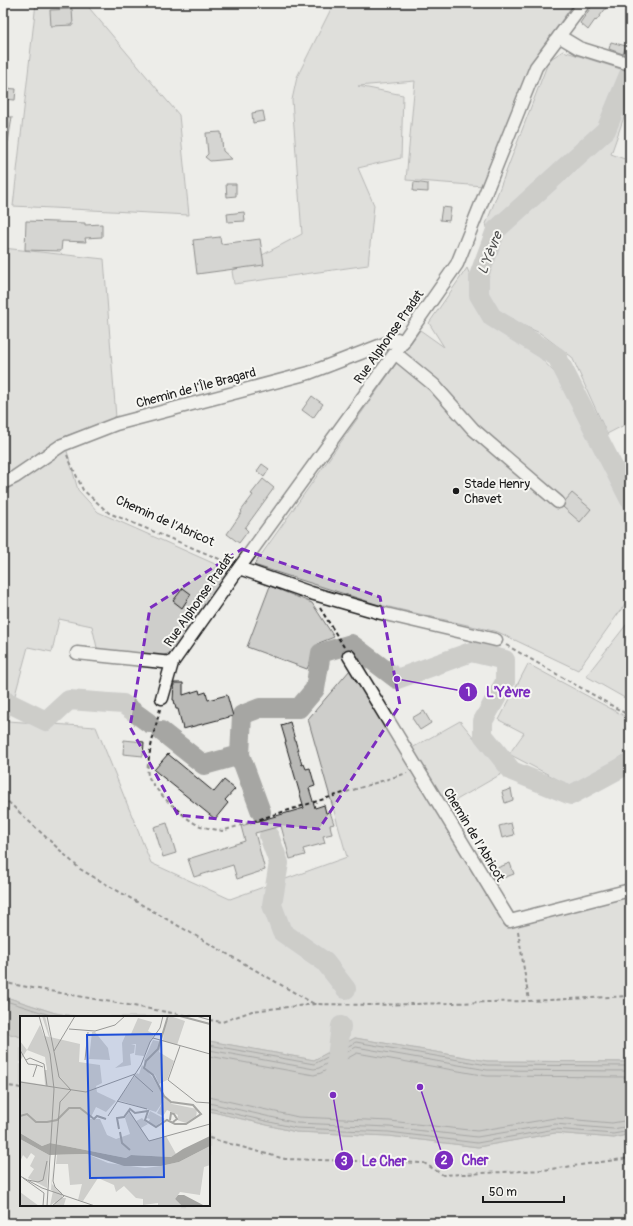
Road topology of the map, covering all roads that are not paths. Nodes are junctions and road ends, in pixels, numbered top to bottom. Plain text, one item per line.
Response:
1 (584, 3) edge
2 (559, 36) junction
3 (625, 62) edge
4 (403, 343) junction
5 (396, 353) junction
6 (3, 483) edge
7 (558, 502) dead end
8 (239, 568) junction
9 (496, 640) road end
10 (77, 653) dead end
11 (349, 656) road end
12 (172, 663) junction
13 (162, 698) road end
14 (630, 890) edge

1 - 2 street, Rue Alphonse Pradat
2 - 3 street
2 - 4 street, Rue Alphonse Pradat
4 - 5 street, Rue Alphonse Pradat
4 - 6 street, Chemin de l'Île Bragard
5 - 7 street
5 - 8 street, Rue Alphonse Pradat
8 - 9 street
8 - 12 street, Rue Alphonse Pradat
10 - 12 street, Rue Alphonse Pradat
11 - 14 street, Chemin de l'Abricot
12 - 13 street, Rue Alphonse Pradat

